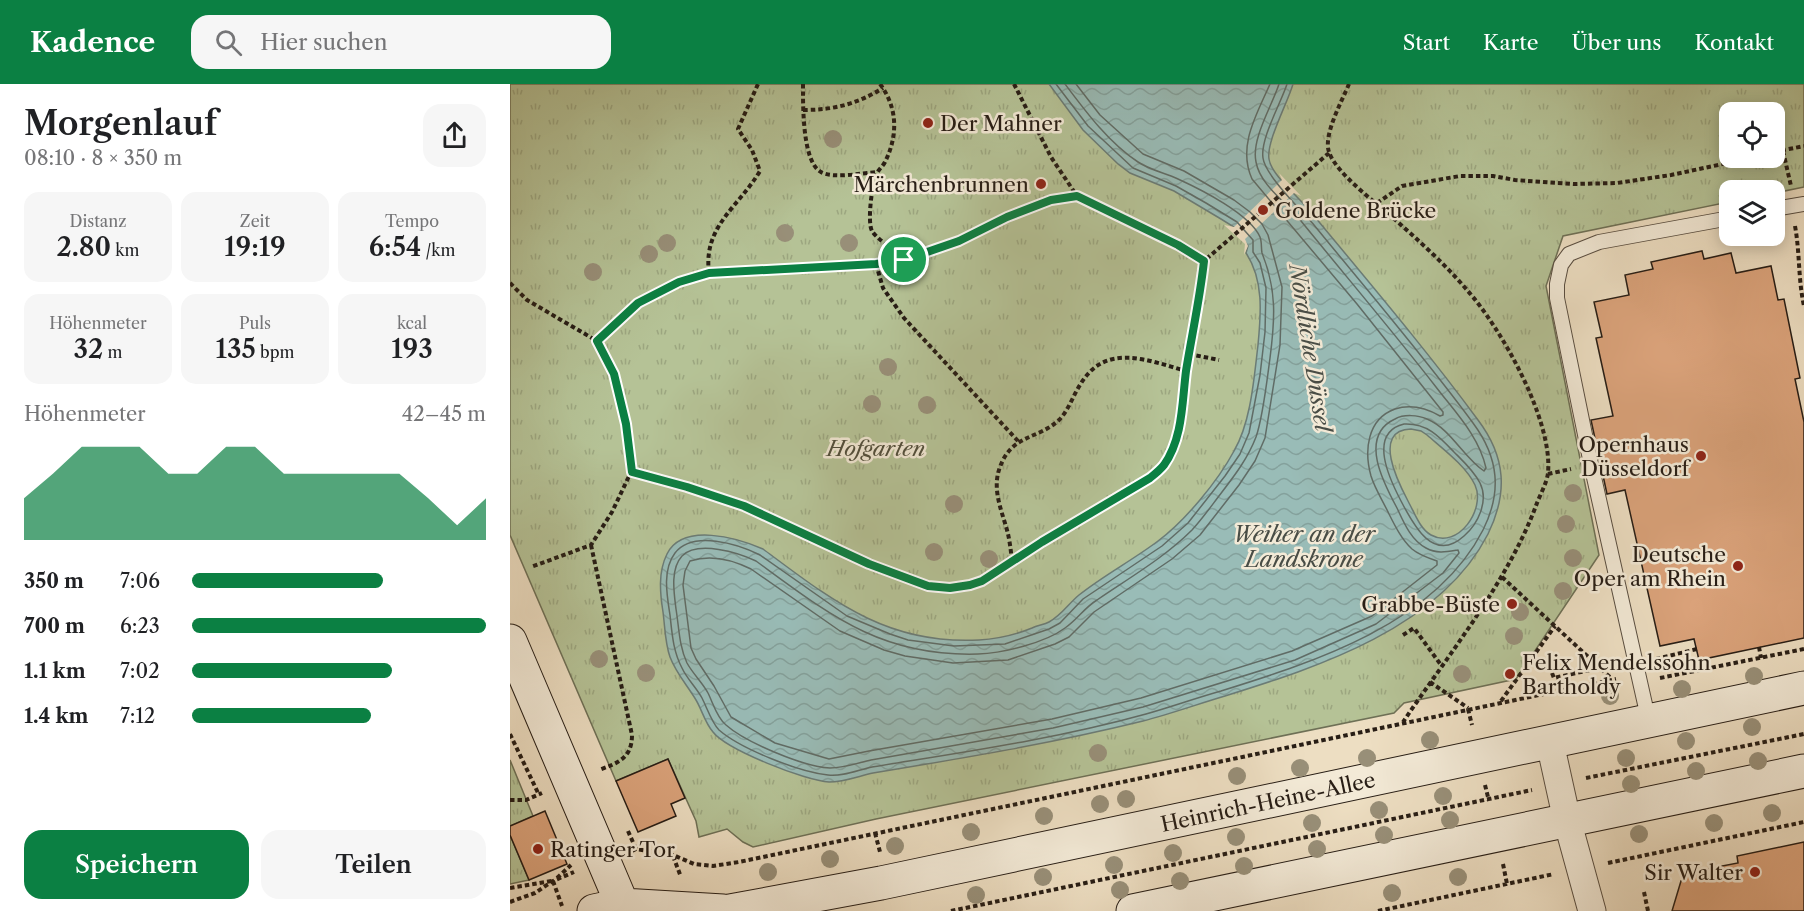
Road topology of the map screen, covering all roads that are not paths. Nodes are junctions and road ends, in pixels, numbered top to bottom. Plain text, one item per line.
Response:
1 (1800, 205) edge
2 (1785, 207) edge
3 (1719, 220) edge
4 (510, 641) edge
5 (1804, 688) edge
6 (1649, 723) junction
7 (1550, 743) junction
8 (1804, 771) edge
9 (1568, 820) junction
10 (768, 907) edge
11 (614, 909) edge
12 (723, 911) edge
13 (730, 911) edge
14 (1133, 911) edge
15 (1592, 911) edge

1 - 2 lane
3 - 6 lane
4 - 11 main road
5 - 6 main road, Heinrich-Heine-Allee
6 - 7 main road, Heinrich-Heine-Allee
7 - 9 street
7 - 10 main road, Heinrich-Heine-Allee
8 - 9 main road
9 - 14 main road
9 - 15 street
10 - 13 main road, Heinrich-Heine-Allee
11 - 12 main road

